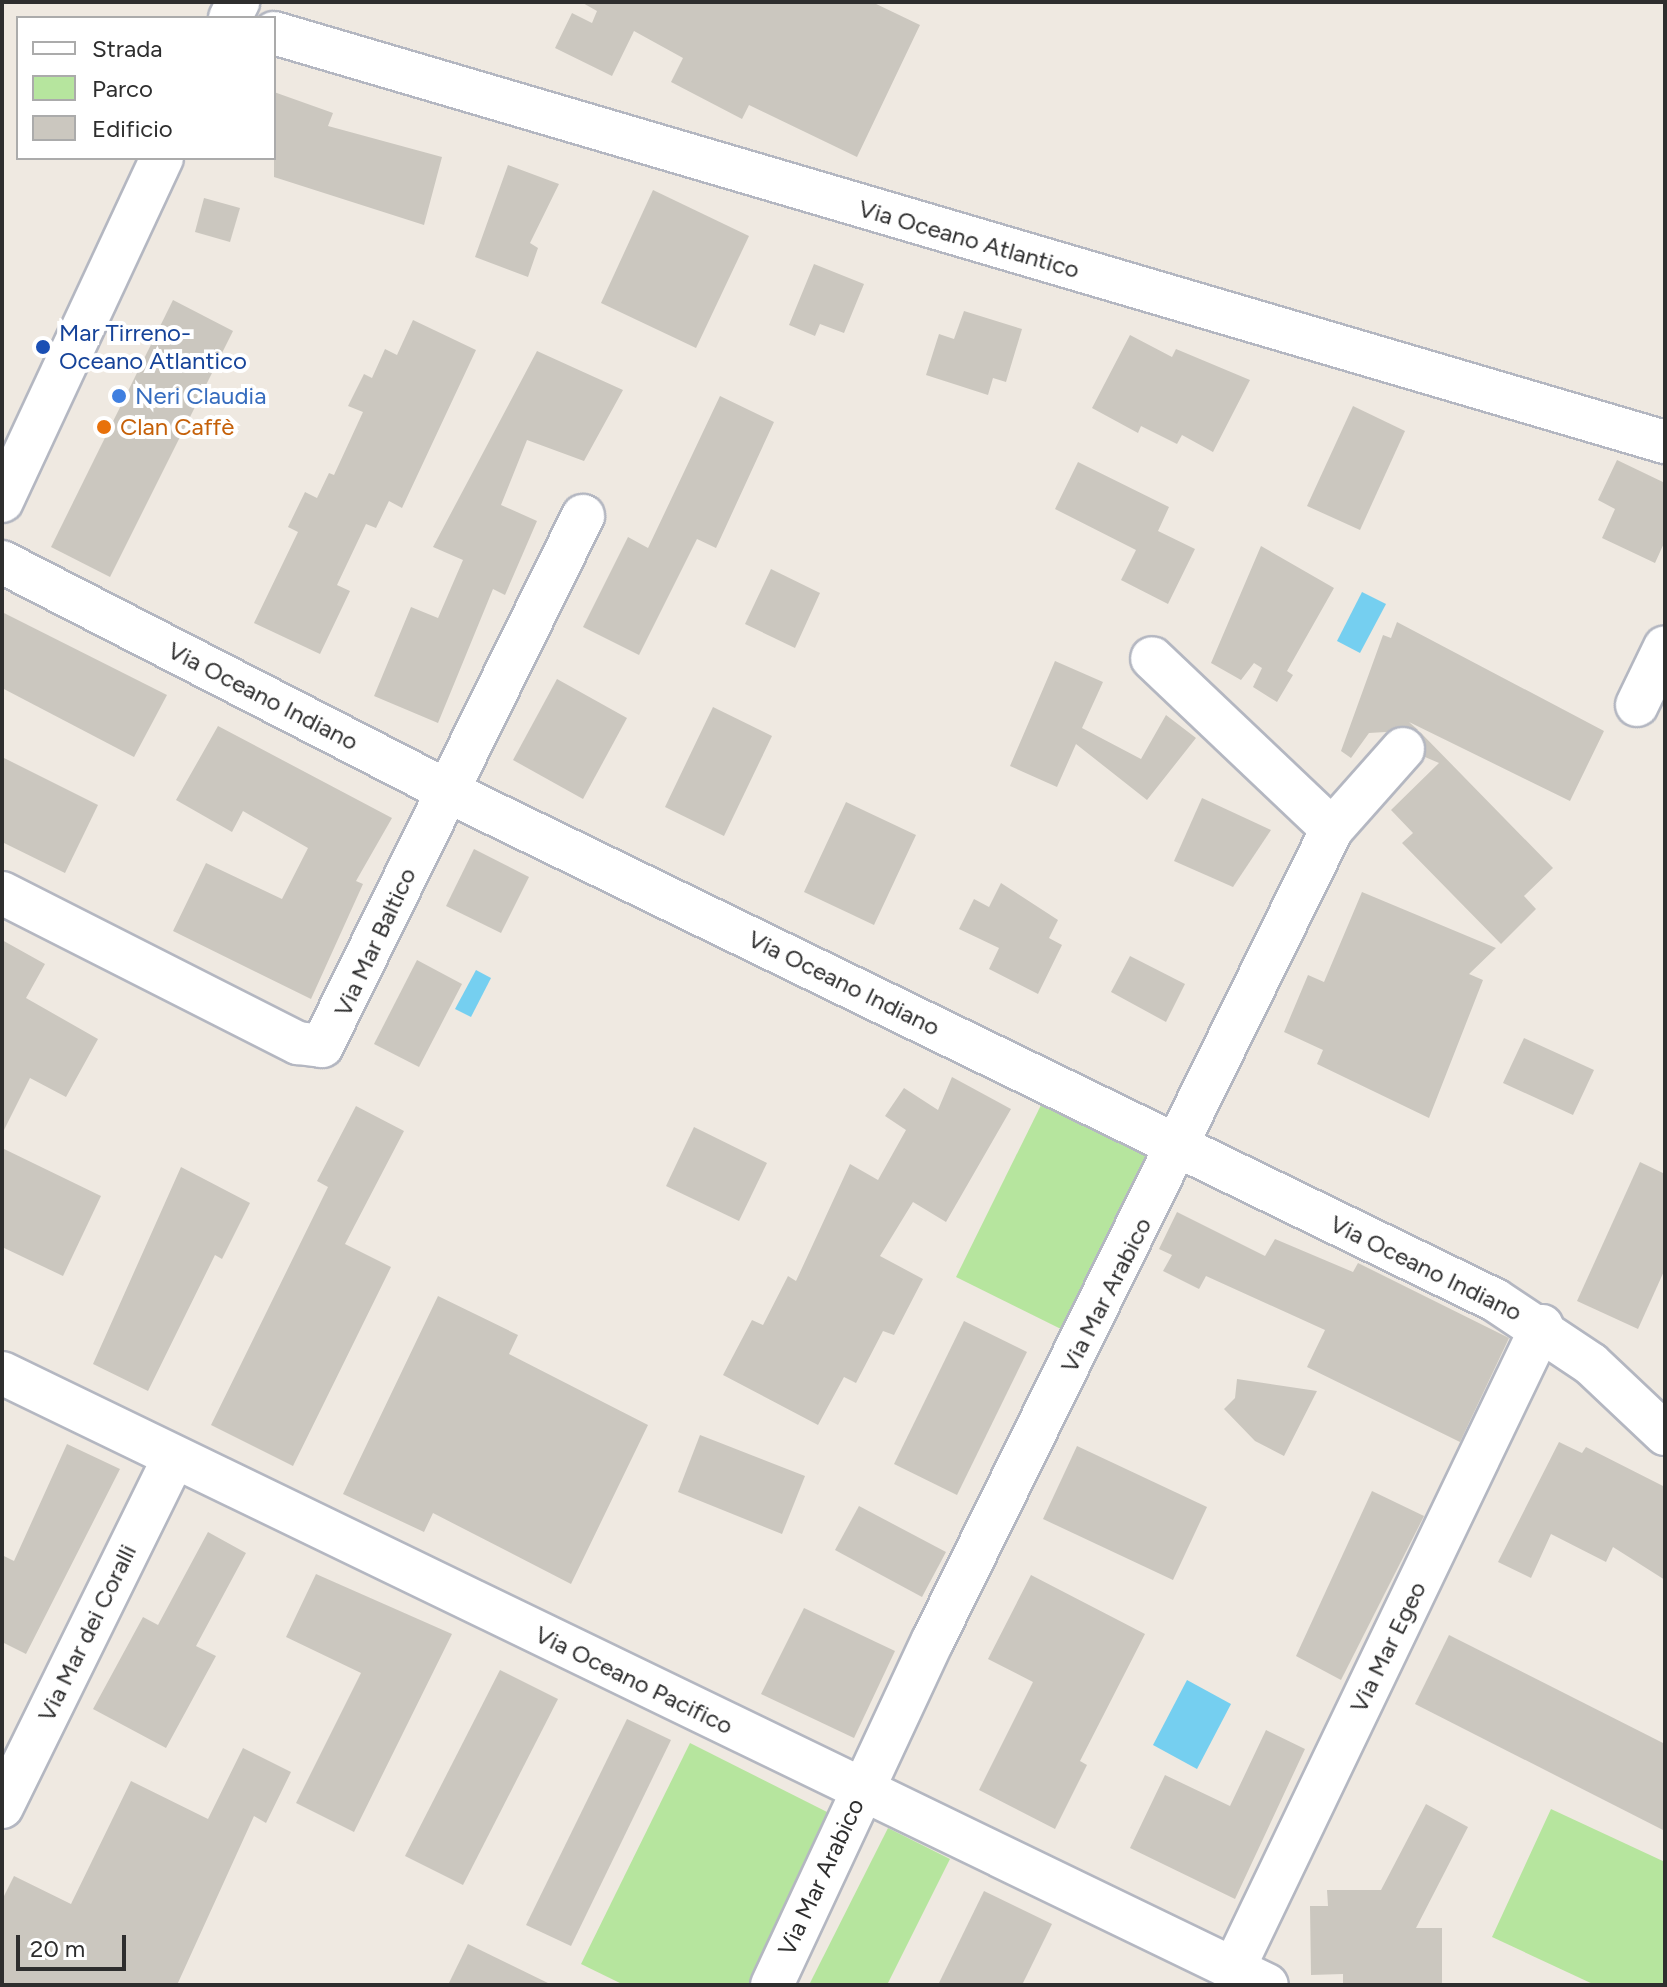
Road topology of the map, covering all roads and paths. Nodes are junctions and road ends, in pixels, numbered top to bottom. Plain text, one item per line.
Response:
1 (276, 34) edge
2 (161, 160) edge
3 (1665, 442) edge
4 (2, 501) edge
5 (583, 516) dead end
6 (2, 562) edge
7 (1665, 647) edge
8 (1152, 658) dead end
9 (1637, 705) dead end
10 (1403, 749) dead end
11 (445, 790) junction
12 (1332, 829) junction
13 (2, 893) edge
14 (1180, 1147) junction
15 (1542, 1326) junction
16 (2, 1373) edge
17 (1665, 1434) edge
18 (173, 1459) junction
19 (860, 1793) junction
20 (2, 1807) edge
21 (1251, 1977) edge
22 (772, 1985) edge

1 - 3 street, Via Oceano Atlantico
2 - 4 street
5 - 11 street, Via Mar Baltico
6 - 11 street, Via Oceano Indiano
7 - 9 street
8 - 12 street
10 - 12 street, Via Mar Arabico
11 - 13 street, Via Mar Baltico
11 - 14 street, Via Oceano Indiano
12 - 14 street, Via Mar Arabico
14 - 15 street, Via Oceano Indiano
14 - 19 street, Via Mar Arabico
15 - 17 street, Via Oceano Indiano
15 - 21 street, Via Mar Egeo
16 - 18 street, Via Oceano Pacifico
18 - 19 street, Via Oceano Pacifico
18 - 20 street, Via Mar dei Coralli
19 - 21 street, Via Oceano Pacifico
19 - 22 street, Via Mar Arabico

